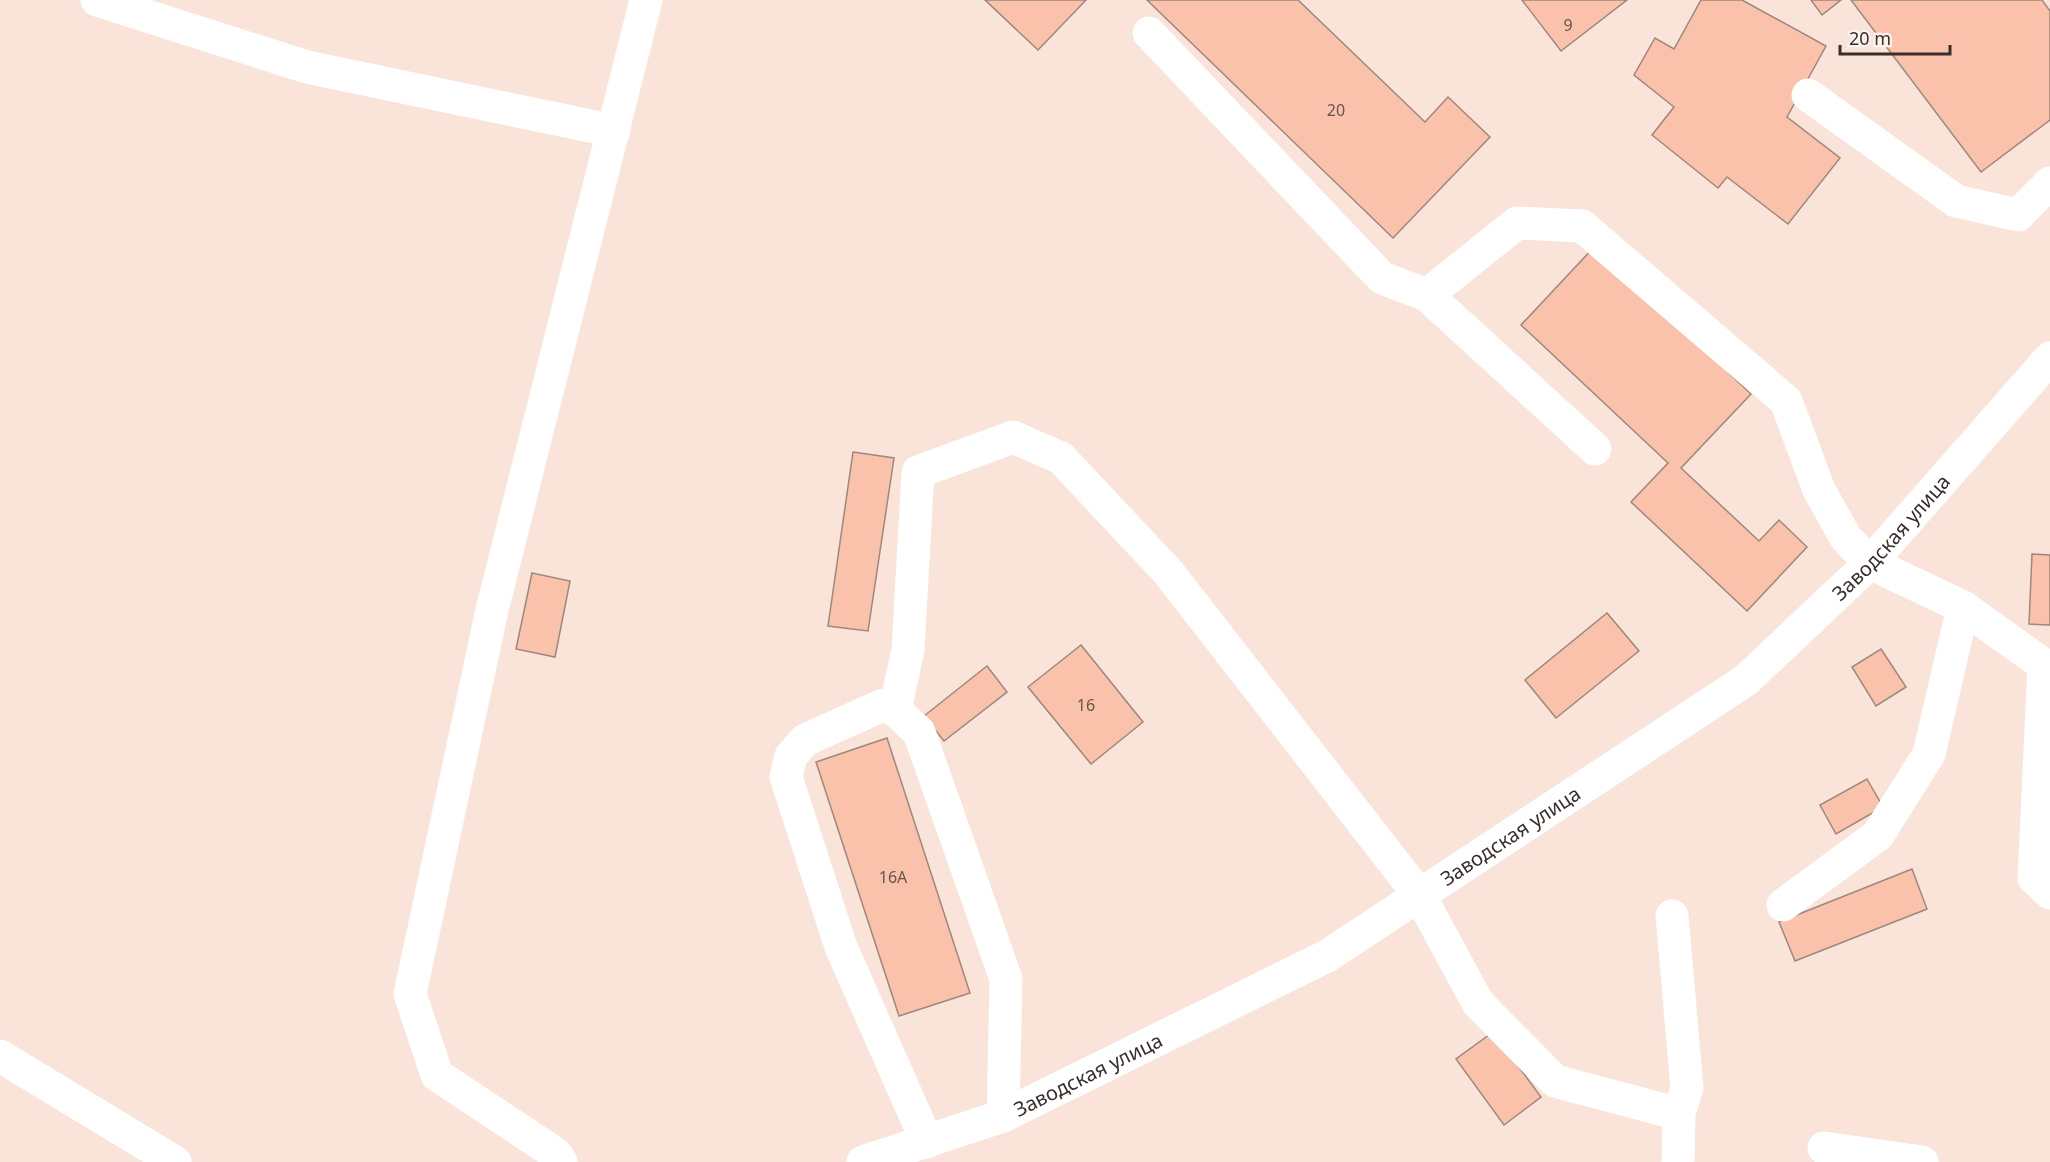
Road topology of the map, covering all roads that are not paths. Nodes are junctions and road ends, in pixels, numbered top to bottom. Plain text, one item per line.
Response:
1 (97, 0) edge
2 (646, 0) edge
3 (1149, 33) dead end
4 (1808, 95) dead end
5 (614, 131) junction
6 (2050, 183) edge
7 (1427, 296) junction
8 (2050, 357) edge
9 (1595, 449) dead end
10 (1870, 563) junction
11 (1963, 607) junction
12 (2047, 665) edge
13 (895, 710) junction
14 (2050, 893) edge
15 (1420, 896) junction
16 (1783, 904) dead end
17 (1672, 916) dead end
18 (0, 1056) edge
19 (1679, 1114) junction
20 (1003, 1116) junction
21 (927, 1142) junction
22 (1824, 1148) dead end
23 (174, 1162) edge
24 (561, 1162) edge
25 (862, 1162) edge
26 (1678, 1162) edge
27 (1922, 1162) edge

1 - 5 street
2 - 5 street
3 - 7 street
4 - 6 street
5 - 24 street
7 - 9 street
7 - 10 street
8 - 10 street, Заводская улица
10 - 11 street
10 - 15 street, Заводская улица
11 - 12 street
11 - 16 street
12 - 14 street
13 - 15 street
13 - 20 street
13 - 21 street
15 - 19 street
15 - 20 street, Заводская улица
17 - 19 street
18 - 23 street
19 - 26 street
20 - 21 street, Заводская улица
21 - 25 street, Заводская улица
22 - 27 street

